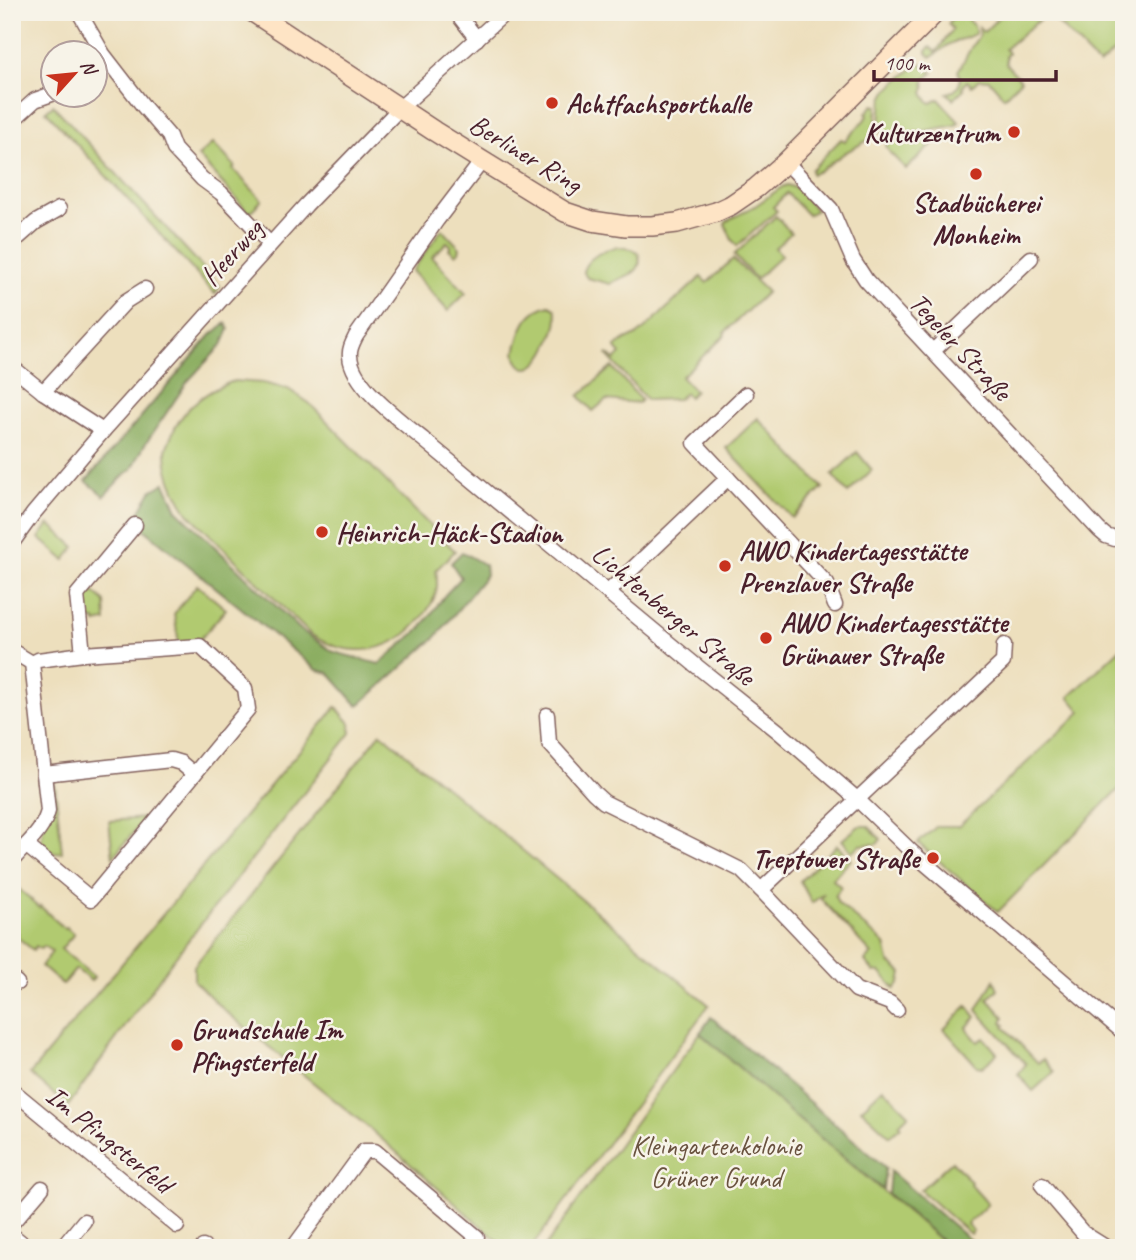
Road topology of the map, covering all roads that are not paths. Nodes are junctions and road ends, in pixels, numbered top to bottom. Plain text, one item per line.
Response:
1 (79, 12) edge
2 (253, 12) edge
3 (456, 12) edge
4 (506, 12) edge
5 (936, 12) edge
6 (91, 38) edge
7 (477, 39) junction
8 (108, 67) edge
9 (38, 99) edge
10 (400, 108) junction
11 (12, 121) edge
12 (482, 161) junction
13 (786, 162) junction
14 (59, 209) dead end
15 (12, 243) edge
16 (270, 243) junction
17 (1031, 258) dead end
18 (145, 289) dead end
19 (933, 351) junction
20 (12, 367) edge
21 (43, 392) junction
22 (746, 394) dead end
23 (103, 431) junction
24 (727, 478) junction
25 (135, 526) dead end
26 (1124, 534) edge
27 (12, 543) edge
28 (608, 592) junction
29 (835, 605) dead end
30 (1004, 645) dead end
31 (12, 650) edge
32 (83, 654) junction
33 (32, 663) junction
34 (547, 715) dead end
35 (44, 774) junction
36 (194, 774) junction
37 (858, 800) junction
38 (18, 850) edge
39 (761, 890) junction
40 (897, 1010) dead end
41 (1124, 1033) edge
42 (12, 1090) edge
43 (1042, 1185) dead end
44 (42, 1188) dead end
45 (84, 1221) dead end
46 (12, 1223) edge
47 (177, 1226) dead end
48 (12, 1235) edge
49 (477, 1237) dead end
50 (28, 1248) edge
51 (62, 1248) edge
52 (293, 1248) edge
53 (1107, 1248) edge

1 - 6 street
2 - 10 street, Berliner Ring
3 - 7 street
4 - 7 street, Heerweg
5 - 13 street, Berliner Ring
7 - 10 street, Heerweg
8 - 16 street
9 - 11 street
10 - 12 street, Berliner Ring
10 - 16 street, Heerweg
12 - 13 street, Berliner Ring
12 - 28 street, Lichtenberger Straße
13 - 19 street, Tegeler Straße
14 - 15 street
16 - 23 street, Heerweg
17 - 19 street
18 - 21 street
19 - 26 street, Tegeler Straße
20 - 21 street
21 - 23 street
22 - 24 street
23 - 27 street, Heerweg
24 - 28 street
24 - 29 street
25 - 32 street
28 - 37 street, Lichtenberger Straße
30 - 37 street
31 - 33 street
32 - 33 street
32 - 36 street
33 - 35 street
34 - 39 street
35 - 36 street
35 - 38 street
36 - 38 street
37 - 39 street
37 - 41 street, Lichtenberger Straße
39 - 40 street
42 - 47 street, Im Pfingsterfeld
43 - 53 street
44 - 46 street
45 - 51 street
48 - 50 street
49 - 52 street

